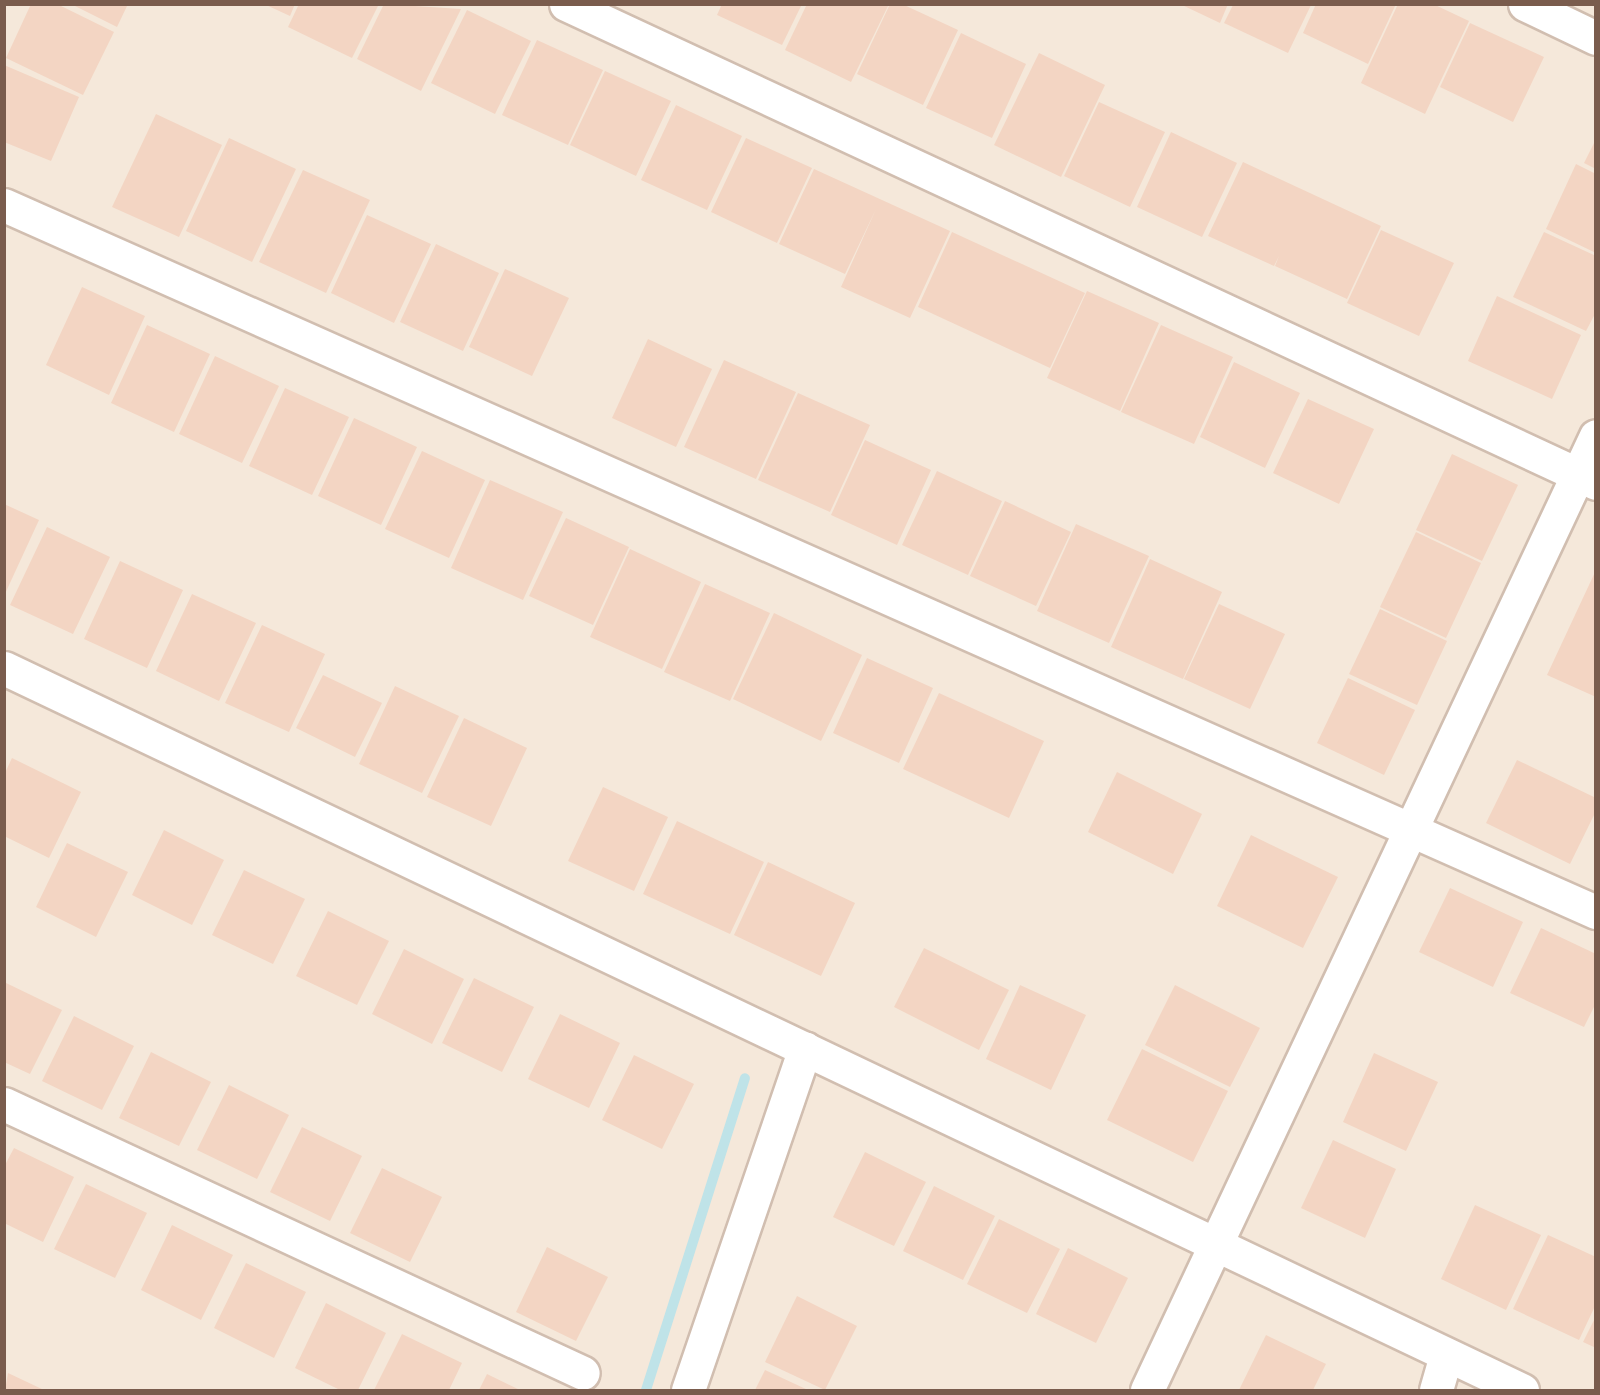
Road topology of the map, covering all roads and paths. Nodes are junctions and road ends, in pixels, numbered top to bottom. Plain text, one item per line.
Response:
1 (566, 4) edge
2 (1525, 4) edge
3 (1596, 38) edge
4 (4, 205) edge
5 (1596, 436) edge
6 (1587, 479) edge
7 (4, 668) edge
8 (1410, 829) junction
9 (1596, 912) edge
10 (805, 1048) junction
11 (4, 1104) edge
12 (1213, 1242) junction
13 (1446, 1356) junction
14 (583, 1372) dead end
15 (688, 1390) edge
16 (1147, 1390) edge
17 (1436, 1390) edge
18 (1522, 1390) edge

1 - 6 street
2 - 3 street
4 - 8 street
5 - 6 street
6 - 8 street
7 - 10 street
8 - 9 street
8 - 12 street
10 - 12 street
10 - 15 street
11 - 14 street
12 - 13 street
12 - 16 street
13 - 17 street
13 - 18 street

